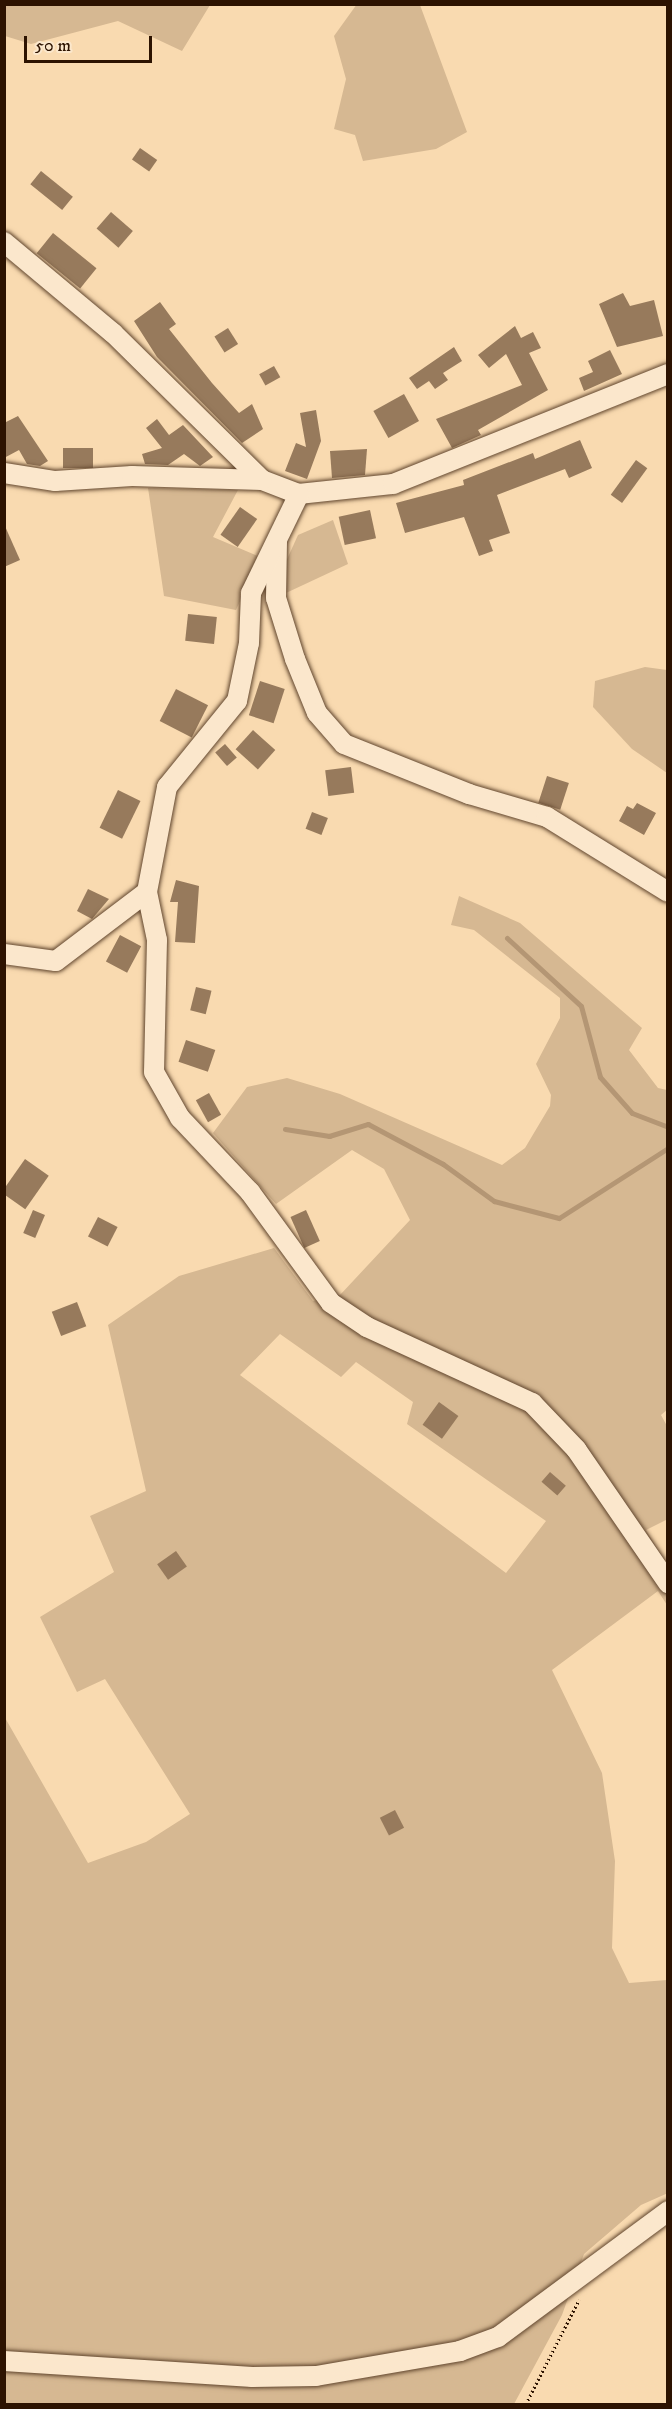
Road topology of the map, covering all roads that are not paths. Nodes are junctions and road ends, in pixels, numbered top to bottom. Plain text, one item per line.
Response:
1 (4, 242) edge
2 (668, 374) edge
3 (4, 472) edge
4 (262, 480) junction
5 (299, 494) junction
6 (277, 539) junction
7 (147, 892) junction
8 (668, 892) edge
9 (4, 954) edge
10 (668, 1583) edge
11 (668, 2211) edge
12 (4, 2361) edge

1 - 4 street
2 - 5 street
3 - 4 street
4 - 5 street
5 - 6 street
6 - 7 street
6 - 8 street
7 - 9 street
7 - 10 street
11 - 12 street

